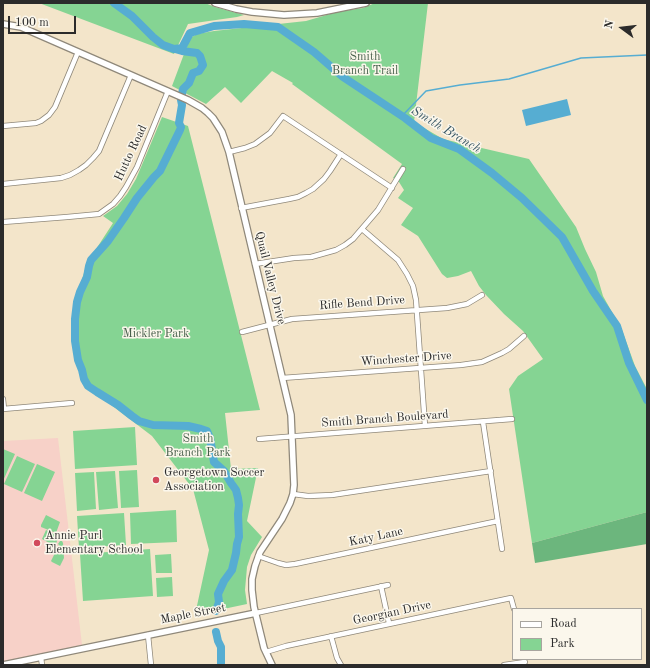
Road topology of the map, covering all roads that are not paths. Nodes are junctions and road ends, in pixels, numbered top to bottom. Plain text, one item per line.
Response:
1 (215, 3) edge
2 (366, 3) edge
3 (346, 5) edge
4 (3, 24) edge
5 (78, 52) junction
6 (132, 75) junction
7 (168, 91) junction
8 (3, 126) edge
9 (229, 152) junction
10 (340, 154) junction
11 (404, 169) dead end
12 (3, 184) edge
13 (392, 188) junction
14 (242, 208) junction
15 (3, 216) edge
16 (3, 222) edge
17 (362, 229) junction
18 (255, 264) junction
19 (482, 295) dead end
20 (416, 309) junction
21 (270, 325) junction
22 (242, 332) dead end
23 (524, 336) dead end
24 (420, 368) junction
25 (282, 378) junction
26 (3, 399) edge
27 (72, 403) dead end
28 (3, 409) edge
29 (512, 420) dead end
30 (483, 422) junction
31 (424, 426) junction
32 (292, 436) junction
33 (259, 439) dead end
34 (491, 471) junction
35 (292, 494) junction
36 (498, 521) junction
37 (502, 549) dead end
38 (258, 556) junction
39 (388, 585) dead end
40 (381, 586) junction
41 (514, 608) edge
42 (256, 613) junction
43 (389, 623) junction
44 (148, 634) junction
45 (331, 636) junction
46 (266, 652) junction
47 (41, 657) junction
48 (525, 662) edge
49 (3, 665) edge
50 (42, 665) edge
51 (151, 665) edge
52 (272, 665) edge
53 (340, 665) edge
54 (504, 665) edge

1 - 3 street
2 - 3 street
4 - 5 street, Quail Valley Drive
5 - 6 street, Quail Valley Drive
5 - 8 street
6 - 7 street, Quail Valley Drive
6 - 12 street
7 - 9 street, Quail Valley Drive
7 - 16 street, Hutto Road
9 - 10 street
9 - 14 street, Quail Valley Drive
10 - 13 street
10 - 14 street
11 - 13 street
13 - 17 street
14 - 18 street, Quail Valley Drive
15 - 16 street
17 - 18 street
17 - 20 street
18 - 21 street, Quail Valley Drive
19 - 20 street, Rifle Bend Drive
20 - 21 street, Rifle Bend Drive
20 - 24 street
21 - 22 street, Rifle Bend Drive
21 - 25 street, Quail Valley Drive
23 - 24 street, Winchester Drive
24 - 25 street, Winchester Drive
24 - 31 street
25 - 32 street, Quail Valley Drive
26 - 28 street
27 - 28 street
29 - 30 street, Smith Branch Boulevard
30 - 31 street, Smith Branch Boulevard
30 - 34 street
31 - 32 street, Smith Branch Boulevard
32 - 33 street, Smith Branch Boulevard
32 - 35 street, Quail Valley Drive
34 - 35 street
34 - 36 street
35 - 38 street, Quail Valley Drive
36 - 37 street
36 - 38 street, Katy Lane
38 - 42 street, Quail Valley Drive
39 - 40 street, Maple Street
40 - 42 street, Maple Street
40 - 43 street
41 - 43 street, Georgian Drive
42 - 44 street, Maple Street
42 - 46 street, Quail Valley Drive
43 - 45 street, Georgian Drive
44 - 47 street, Maple Street
44 - 51 street
45 - 46 street, Georgian Drive
45 - 53 street
46 - 52 street, Quail Valley Drive
47 - 49 street, Maple Street
47 - 50 street
48 - 54 street

